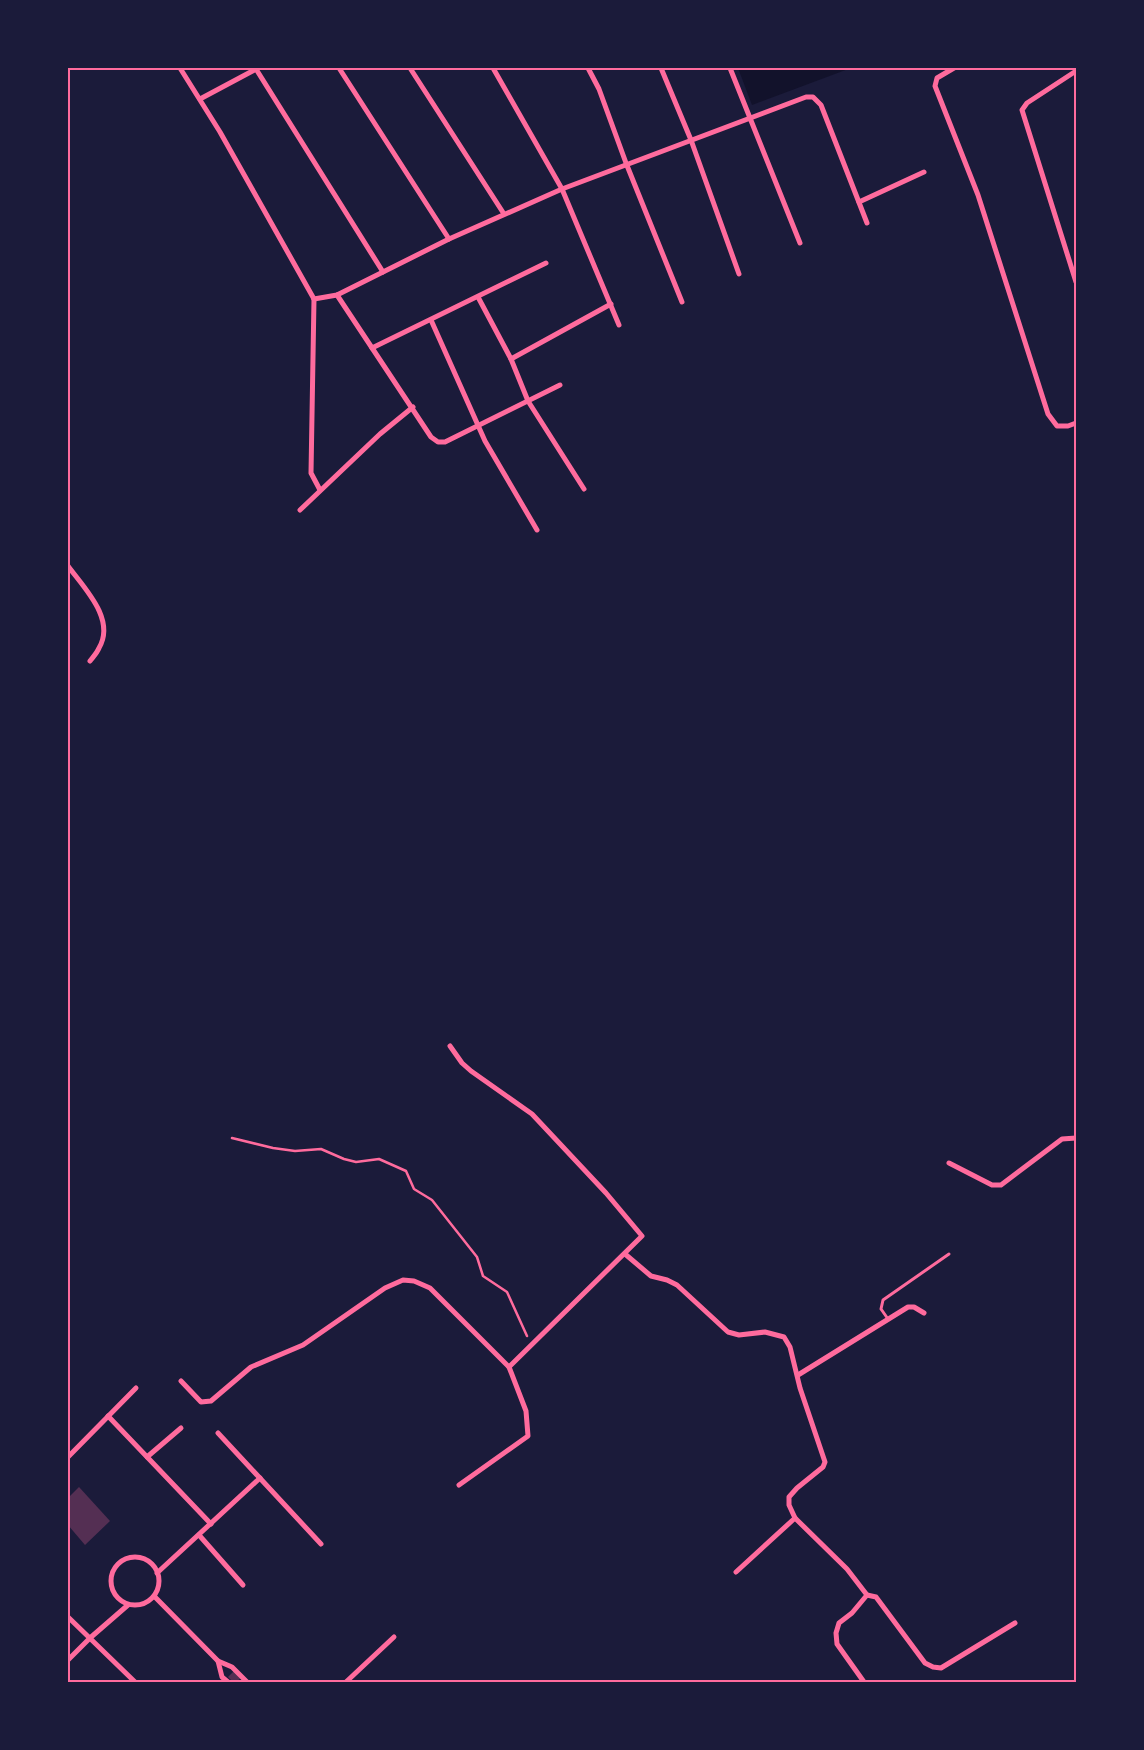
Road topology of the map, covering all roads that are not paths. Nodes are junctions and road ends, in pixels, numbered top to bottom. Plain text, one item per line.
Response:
1 (180, 68) edge
2 (257, 68) edge
3 (338, 68) edge
4 (410, 68) edge
5 (493, 68) edge
6 (588, 68) edge
7 (661, 68) edge
8 (730, 68) edge
9 (954, 68) edge
10 (1076, 70) edge
11 (200, 99) junction
12 (750, 118) junction
13 (692, 140) junction
14 (626, 163) junction
15 (924, 172) dead end
16 (562, 189) junction
17 (859, 202) junction
18 (504, 214) junction
19 (867, 223) dead end
20 (449, 239) junction
21 (800, 243) dead end
22 (546, 263) dead end
23 (383, 272) junction
24 (738, 274) dead end
25 (1076, 282) edge
26 (337, 295) junction
27 (478, 297) junction
28 (314, 299) junction
29 (682, 302) dead end
30 (611, 304) junction
31 (431, 320) junction
32 (619, 325) dead end
33 (372, 348) junction
34 (511, 359) junction
35 (560, 385) dead end
36 (528, 401) junction
37 (413, 407) junction
38 (1076, 423) edge
39 (479, 426) junction
40 (584, 489) dead end
41 (320, 490) junction
42 (300, 510) dead end
43 (537, 530) dead end
44 (68, 566) edge
45 (90, 661) dead end
46 (450, 1046) dead end
47 (1076, 1138) edge
48 (949, 1163) dead end
49 (626, 1254) junction
50 (950, 1254) dead end
51 (924, 1313) dead end
52 (888, 1319) junction
53 (509, 1367) junction
54 (798, 1375) junction
55 (181, 1381) dead end
56 (136, 1388) dead end
57 (108, 1416) junction
58 (181, 1428) dead end
59 (218, 1433) dead end
60 (68, 1457) edge
61 (147, 1457) junction
62 (260, 1478) junction
63 (459, 1485) dead end
64 (795, 1518) junction
65 (211, 1524) junction
66 (199, 1535) junction
67 (321, 1544) dead end
68 (736, 1572) dead end
69 (157, 1573) junction
70 (243, 1585) dead end
71 (868, 1595) junction
72 (154, 1596) junction
73 (128, 1605) junction
74 (68, 1617) edge
75 (1015, 1623) dead end
76 (394, 1637) dead end
77 (90, 1638) junction
78 (68, 1660) edge
79 (218, 1661) junction
80 (135, 1682) edge
81 (228, 1682) edge
82 (247, 1682) edge
83 (346, 1682) edge
84 (864, 1682) edge

1 - 11 street
2 - 11 street
2 - 23 street
3 - 20 street
4 - 18 street
5 - 16 street
6 - 14 street
7 - 13 street
8 - 12 street
9 - 38 street
10 - 25 street
11 - 28 street
12 - 13 street
12 - 17 street
12 - 21 street
13 - 14 street
13 - 24 street
14 - 16 street
14 - 29 street
15 - 17 street
16 - 18 street
16 - 30 street
17 - 19 street
18 - 20 street
20 - 23 street
22 - 27 street
23 - 26 street
26 - 28 street
26 - 33 street
27 - 31 street
27 - 34 street
28 - 41 street
30 - 32 street
30 - 34 street
31 - 33 street
31 - 39 street
33 - 37 street
34 - 36 street
35 - 36 street
36 - 39 street
36 - 40 street
37 - 39 street
37 - 41 street
39 - 43 street
41 - 42 street
44 - 45 street
46 - 49 street
47 - 48 street
49 - 53 street
49 - 54 street
50 - 52 lane
51 - 52 street
52 - 54 street
53 - 55 street
53 - 63 street
54 - 64 street
56 - 57 street
57 - 60 street
57 - 61 street
58 - 61 street
59 - 62 street
61 - 65 street
62 - 65 street
62 - 67 street
64 - 68 street
64 - 71 street
65 - 66 street
66 - 69 street
66 - 70 street
69 - 72 street
69 - 73 street
71 - 75 street
71 - 84 street
72 - 73 street
72 - 79 street
73 - 77 street
74 - 77 street
76 - 83 street
77 - 78 street
77 - 80 street
79 - 81 street
79 - 82 street

